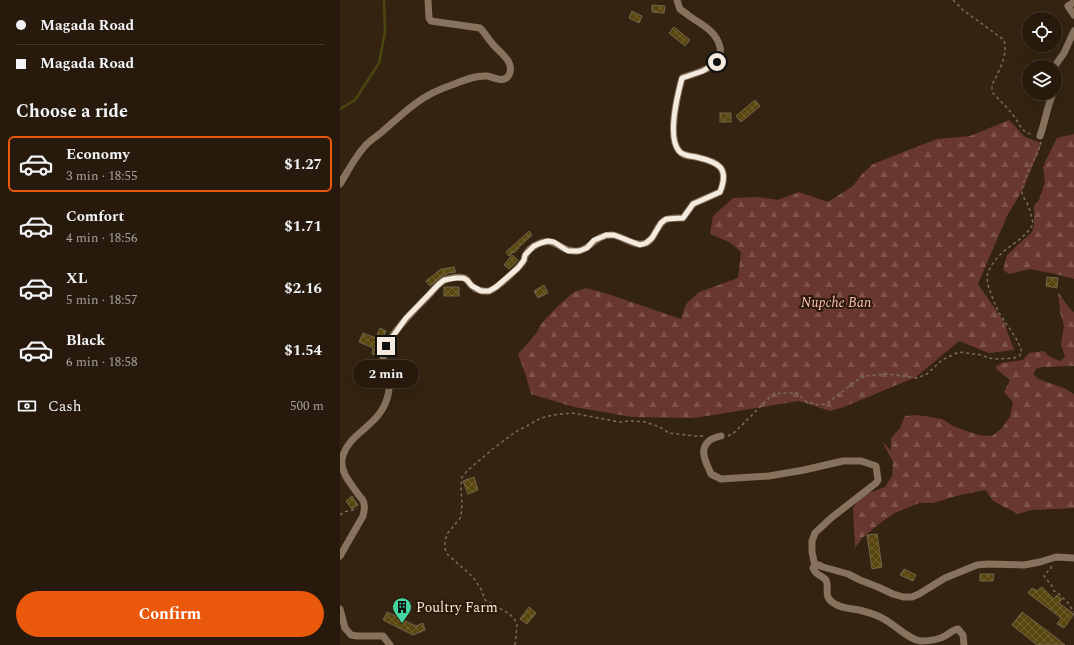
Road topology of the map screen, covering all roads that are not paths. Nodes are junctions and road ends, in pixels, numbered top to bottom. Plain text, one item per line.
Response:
1 (428, 0) edge
2 (678, 0) edge
3 (1074, 2) edge
4 (1074, 14) edge
5 (1074, 31) edge
6 (1059, 60) edge
7 (1050, 100) edge
8 (1040, 136) road end
9 (340, 184) edge
10 (722, 436) road end
11 (340, 556) edge
12 (1074, 558) edge
13 (814, 566) junction
14 (340, 609) edge
15 (390, 645) edge
16 (964, 645) edge

1 - 9 street
2 - 11 street
3 - 4 street
5 - 6 street
7 - 8 street
10 - 13 street
12 - 13 street
13 - 16 street
14 - 15 street

